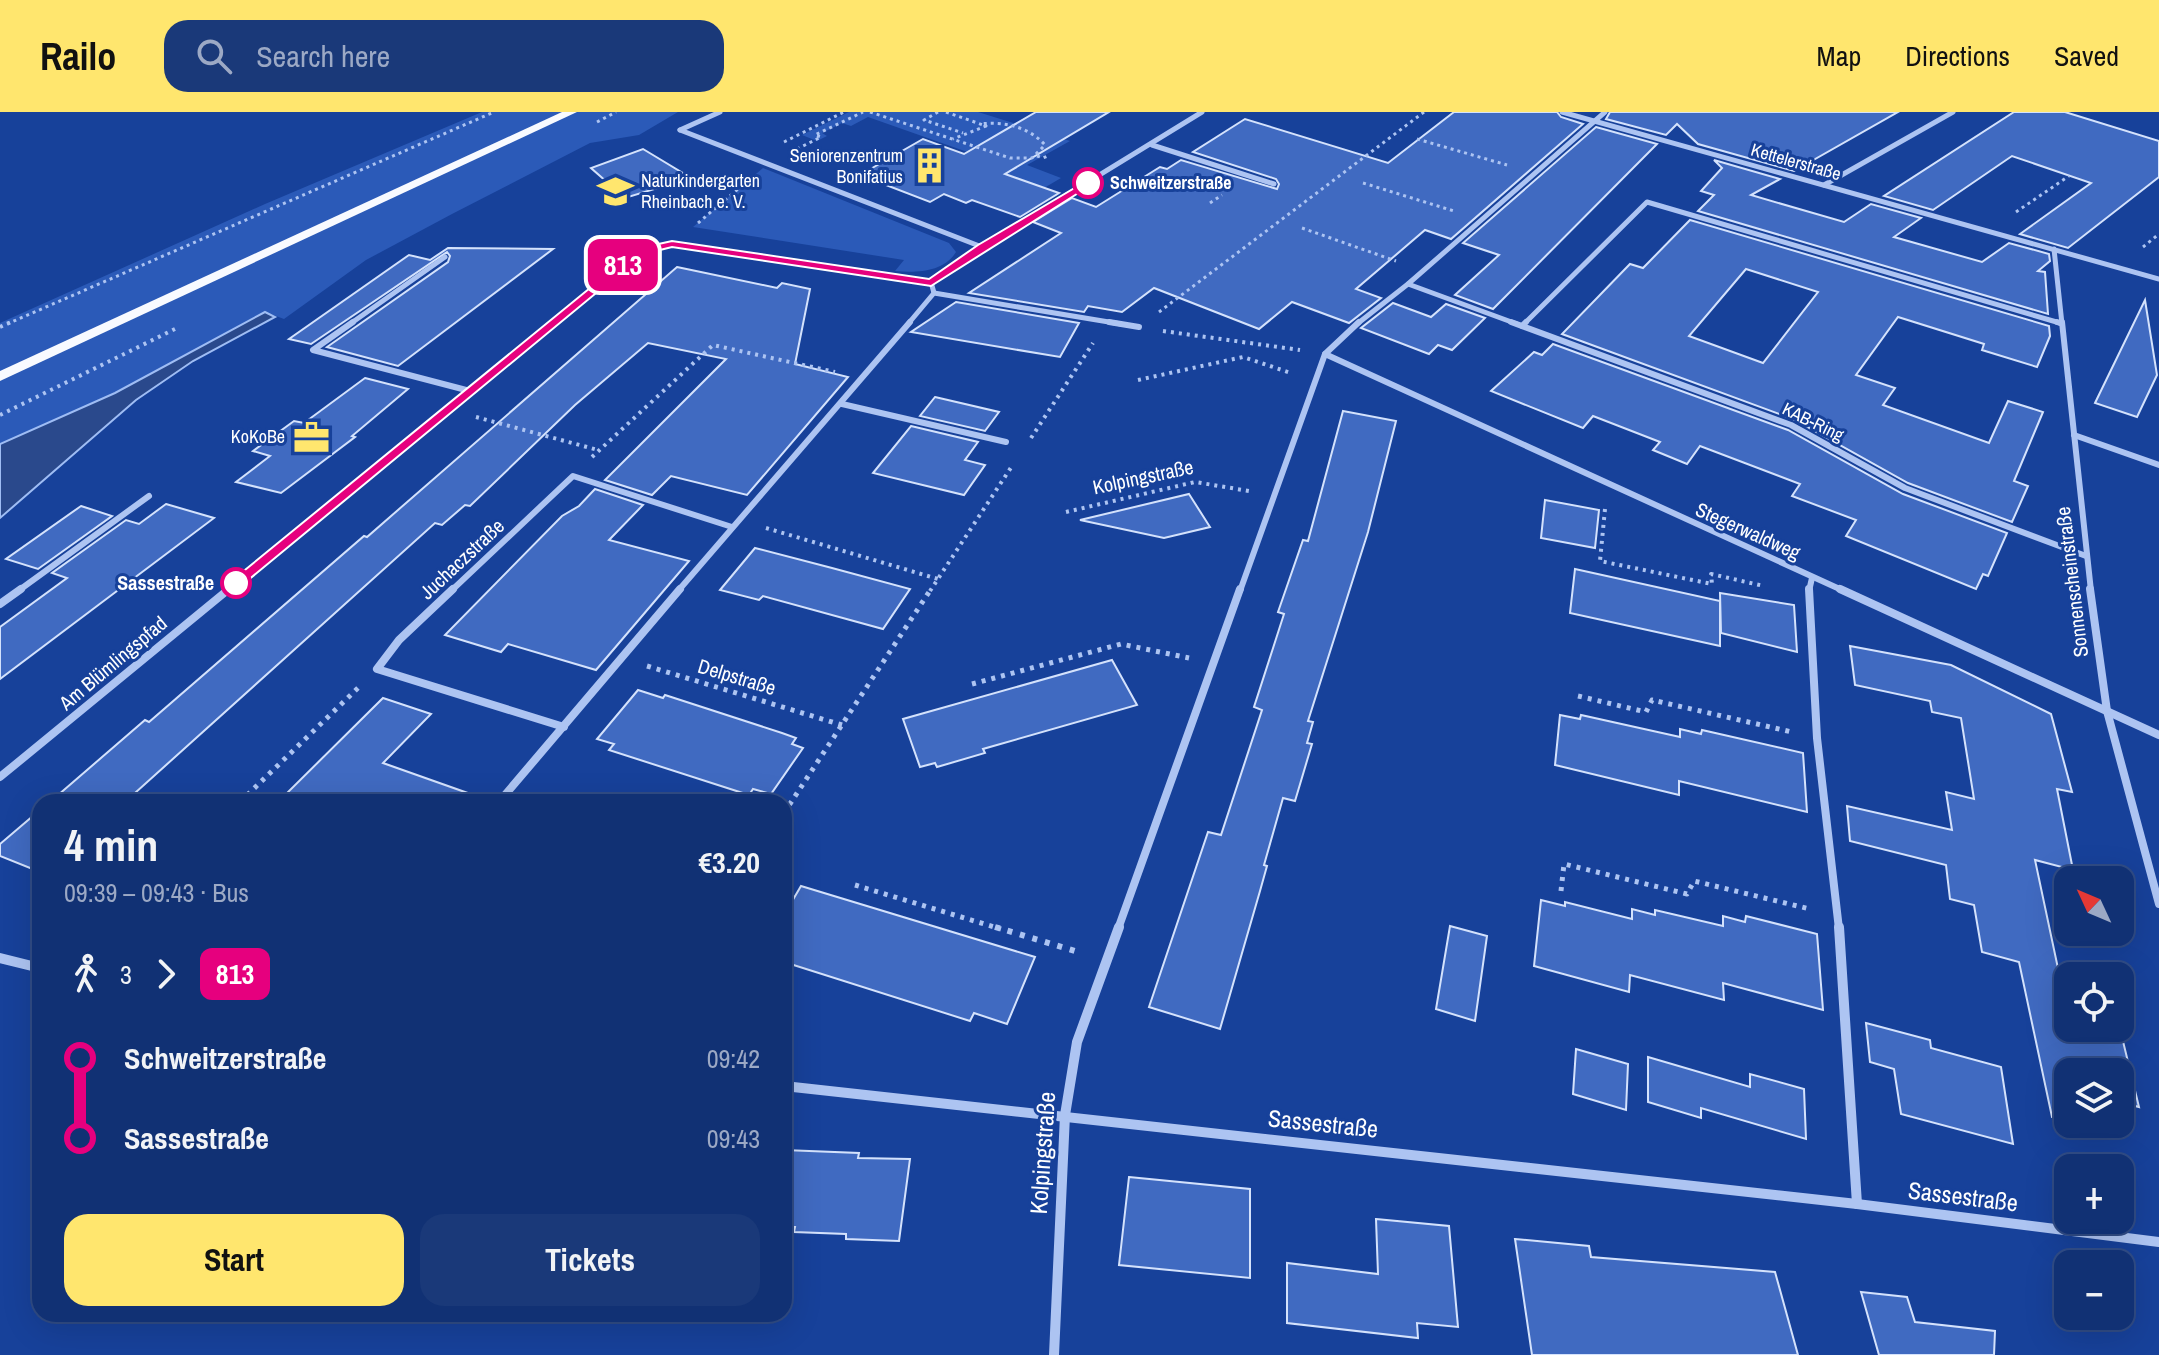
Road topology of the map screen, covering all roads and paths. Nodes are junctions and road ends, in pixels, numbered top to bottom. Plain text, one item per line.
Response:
1 (494, 112) edge
2 (571, 112) edge
3 (720, 112) edge
4 (844, 112) edge
5 (863, 112) edge
6 (870, 112) edge
7 (924, 112) edge
8 (938, 112) edge
9 (946, 112) edge
10 (1202, 112) edge
11 (1424, 112) edge
12 (1562, 112) edge
13 (1605, 112) edge
14 (1953, 112) edge
15 (932, 115) junction
16 (1596, 120) junction
17 (980, 124) junction
18 (964, 133) junction
19 (952, 139) junction
20 (1417, 139) dead end
21 (815, 140) dead end
22 (1152, 145) junction
23 (1050, 155) dead end
24 (1037, 156) junction
25 (751, 158) junction
26 (766, 165) junction
27 (1534, 173) junction
28 (2069, 176) dead end
29 (1363, 183) dead end
30 (1274, 184) dead end
31 (1824, 185) junction
32 (1481, 219) junction
33 (1302, 228) dead end
34 (1989, 231) junction
35 (672, 244) junction
36 (982, 247) junction
37 (2054, 249) junction
38 (445, 257) dead end
39 (1423, 270) junction
40 (2159, 279) edge
41 (931, 282) junction
42 (1408, 284) junction
43 (934, 293) junction
44 (1107, 322) junction
45 (2060, 323) junction
46 (1522, 326) junction
47 (0, 327) edge
48 (1139, 327) junction
49 (1325, 354) junction
50 (0, 377) edge
51 (863, 379) junction
52 (1138, 380) dead end
53 (1315, 382) junction
54 (470, 391) junction
55 (842, 404) junction
56 (448, 410) junction
57 (2074, 435) junction
58 (1006, 442) dead end
59 (1025, 446) dead end
60 (599, 451) junction
61 (1017, 459) dead end
62 (2159, 465) edge
63 (573, 476) junction
64 (1607, 484) junction
65 (149, 496) dead end
66 (1274, 496) junction
67 (1066, 512) dead end
68 (739, 519) junction
69 (732, 527) junction
70 (2086, 556) junction
71 (1812, 578) junction
72 (938, 579) junction
73 (1808, 595) junction
74 (0, 604) edge
75 (623, 659) junction
76 (1214, 663) junction
77 (377, 669) junction
78 (972, 684) dead end
79 (1578, 696) dead end
80 (2107, 711) junction
81 (842, 725) junction
82 (564, 727) junction
83 (2159, 735) edge
84 (1817, 738) junction
85 (0, 777) edge
86 (248, 794) edge
87 (506, 794) edge
88 (792, 801) edge
89 (855, 885) dead end
90 (1561, 891) dead end
91 (2159, 904) edge
92 (1838, 916) junction
93 (0, 958) edge
94 (1106, 960) junction
95 (32, 966) edge
96 (792, 1087) edge
97 (1065, 1115) junction
98 (1857, 1204) junction
99 (2159, 1242) edge
100 (1054, 1355) edge

1 - 47 path
2 - 50 main road
3 - 25 street
4 - 25 path
5 - 21 path
6 - 19 path
7 - 15 path
8 - 15 path
9 - 17 path
10 - 22 street
11 - 48 path
12 - 16 street
13 - 16 street, Kolpingstraße
14 - 31 street
15 - 18 path
16 - 27 street, Kolpingstraße
16 - 31 street, Kettelerstraße
17 - 18 path
17 - 24 path
18 - 19 path
19 - 24 path
20 - 27 path
22 - 30 street
22 - 36 street
23 - 24 path
25 - 26 street
26 - 35 path
26 - 36 street
27 - 32 street, Kolpingstraße
28 - 34 path
29 - 32 path
31 - 34 street, Kettelerstraße
32 - 39 street, Kolpingstraße
33 - 39 path
34 - 37 street, Kettelerstraße
35 - 41 street, Am Blümlingspfad
35 - 54 street, Am Blümlingspfad
36 - 41 street
37 - 40 street, Kettelerstraße
37 - 45 street, Sonnenscheinstraße
38 - 54 street
39 - 42 street, Kolpingstraße
41 - 43 street
42 - 46 street, KAB-Ring
42 - 49 street, Kolpingstraße
43 - 44 street
43 - 51 street
44 - 48 street
44 - 59 path
45 - 46 street
45 - 57 street, Sonnenscheinstraße
46 - 70 street, KAB-Ring
48 - 49 path
49 - 53 street, Kolpingstraße
49 - 64 street, Stegerwaldweg
51 - 55 street
51 - 60 path
52 - 53 path
53 - 66 street, Kolpingstraße
54 - 56 street, Am Blümlingspfad
55 - 58 street
55 - 68 street
56 - 60 path
56 - 85 street, Am Blümlingspfad
57 - 62 street
57 - 70 street, Sonnenscheinstraße
60 - 63 path
61 - 72 path
63 - 69 street
63 - 77 street, Juchaczstraße
64 - 71 street, Stegerwaldweg
64 - 73 path, Stegerwaldweg
65 - 74 street
66 - 67 path, Kolpingstraße
66 - 76 street, Kolpingstraße
68 - 69 street
68 - 72 path
69 - 75 street
70 - 80 street, Sonnenscheinstraße
71 - 73 street
71 - 80 street, Stegerwaldweg
72 - 81 path
73 - 84 street
75 - 81 path, Delpstraße
75 - 82 street
76 - 78 path
76 - 94 street, Kolpingstraße
77 - 82 street
77 - 86 path
79 - 84 path
80 - 83 street, Stegerwaldweg
80 - 91 street, Sonnenscheinstraße
81 - 88 path
82 - 87 street
84 - 92 street
89 - 94 path
90 - 92 path
92 - 98 street
93 - 95 street
94 - 97 street, Kolpingstraße
96 - 97 street, Sassestraße
97 - 98 street, Sassestraße
97 - 100 street, Kolpingstraße
98 - 99 street, Sassestraße

